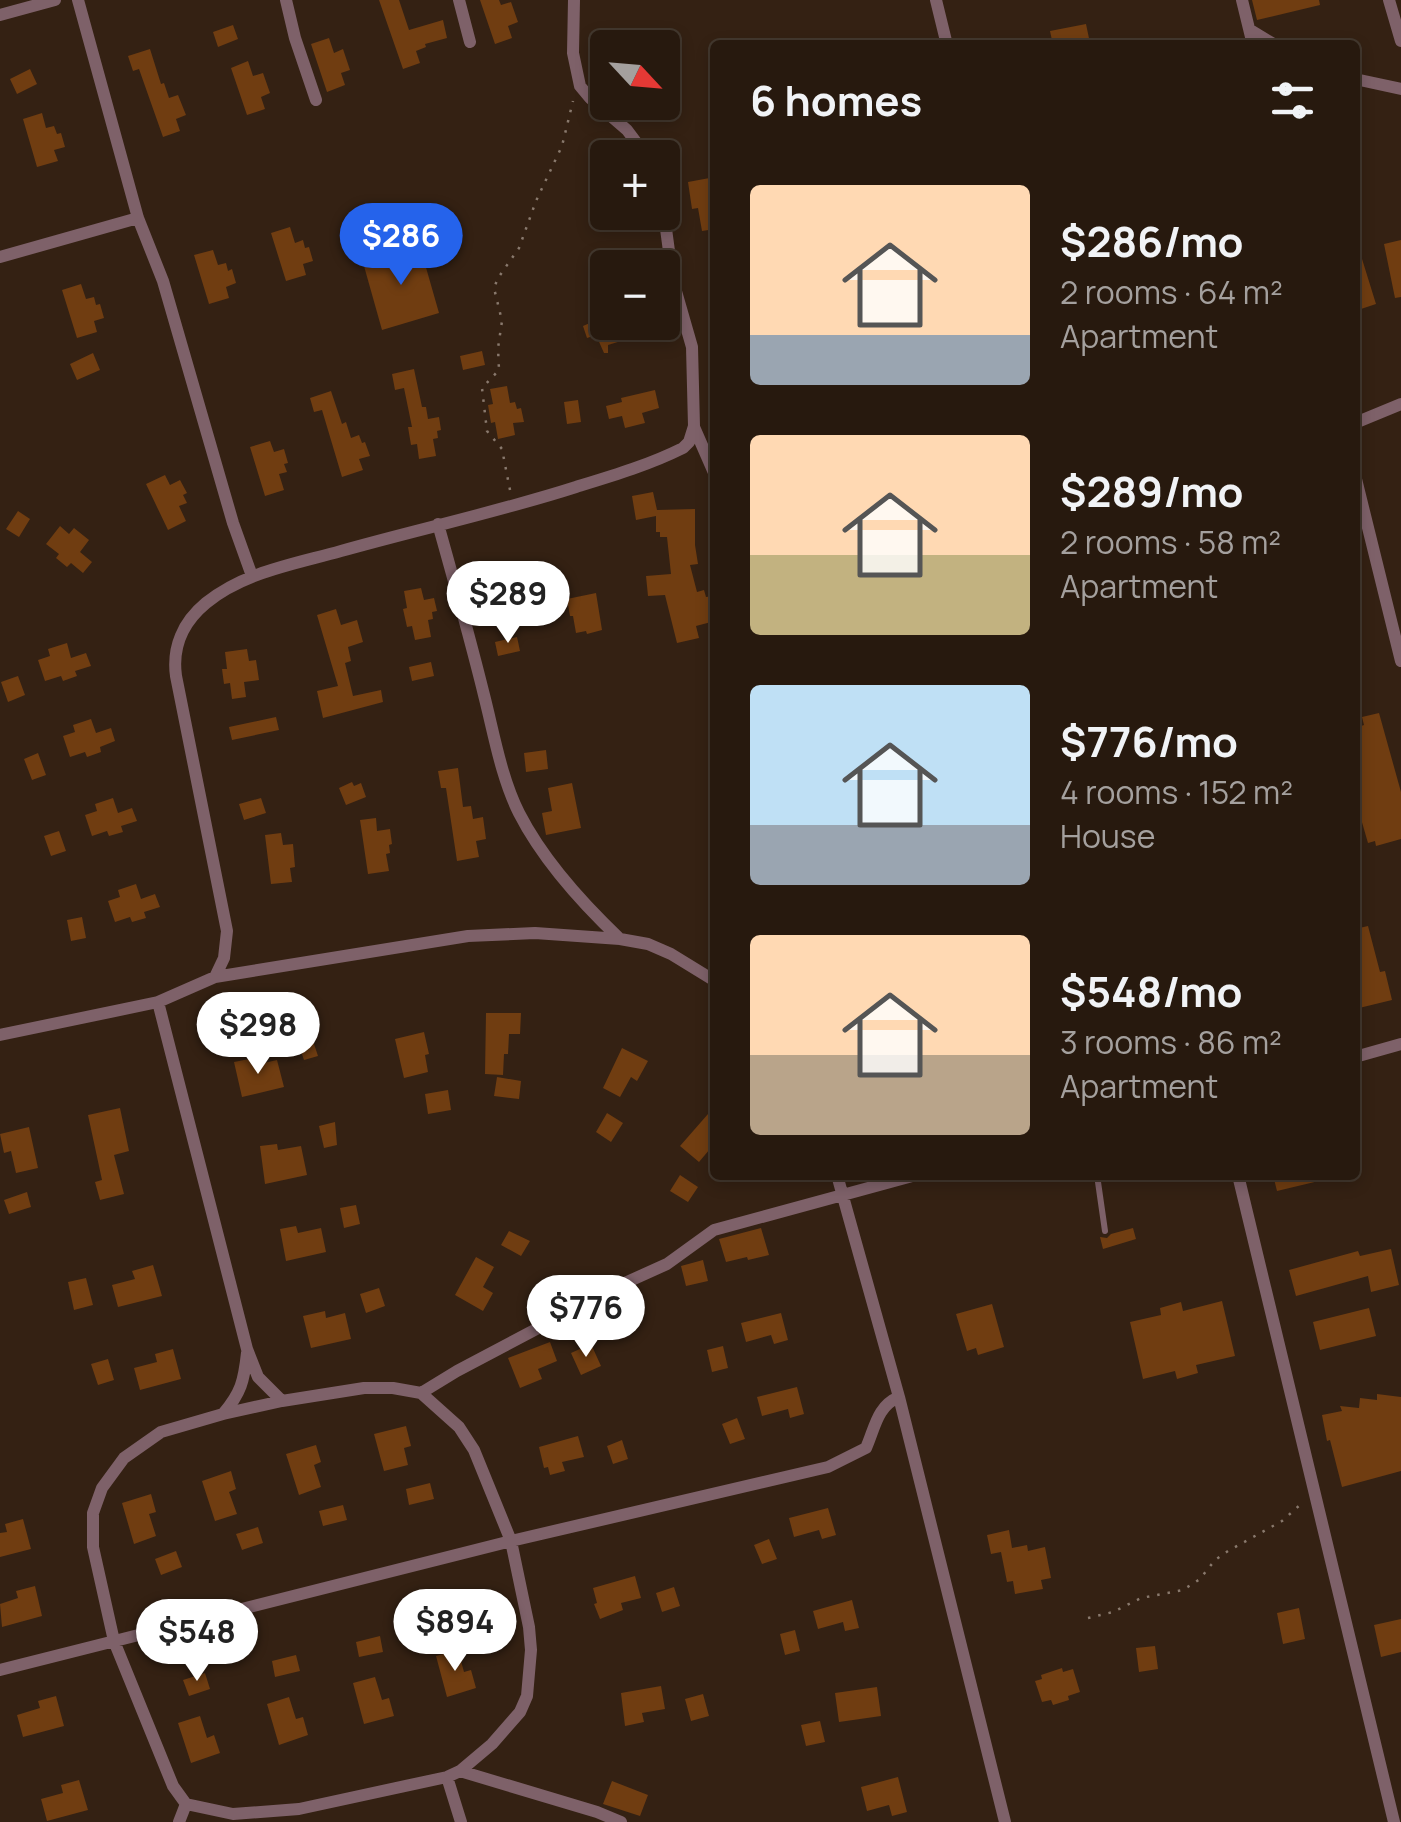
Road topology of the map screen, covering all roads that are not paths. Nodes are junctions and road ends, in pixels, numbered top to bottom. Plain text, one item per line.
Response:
1 (55, 0) edge
2 (78, 0) edge
3 (286, 0) edge
4 (460, 0) edge
5 (574, 0) edge
6 (936, 0) edge
7 (1389, 0) edge
8 (1239, 1) edge
9 (0, 15) edge
10 (1250, 30) junction
11 (947, 40) edge
12 (1252, 40) edge
13 (1266, 40) edge
14 (1401, 41) edge
15 (470, 42) dead end
16 (1360, 80) edge
17 (1401, 89) edge
18 (316, 100) dead end
19 (634, 140) edge
20 (138, 218) junction
21 (666, 230) edge
22 (0, 258) edge
23 (1401, 404) edge
24 (1360, 421) edge
25 (694, 426) junction
26 (710, 463) edge
27 (1360, 495) edge
28 (438, 524) junction
29 (252, 576) junction
30 (1401, 661) edge
31 (620, 939) junction
32 (214, 977) junction
33 (710, 978) edge
34 (158, 1002) junction
35 (0, 1035) edge
36 (1401, 1044) edge
37 (1360, 1055) edge
38 (839, 1180) edge
39 (899, 1180) edge
40 (1098, 1180) edge
41 (1239, 1180) edge
42 (843, 1196) junction
43 (1105, 1231) dead end
44 (247, 1348) junction
45 (420, 1393) junction
46 (899, 1397) junction
47 (282, 1402) junction
48 (223, 1414) junction
49 (512, 1541) junction
50 (114, 1641) junction
51 (0, 1670) edge
52 (454, 1774) junction
53 (186, 1804) junction
54 (299, 1816) edge
55 (178, 1822) edge
56 (461, 1822) edge
57 (620, 1822) edge
58 (1005, 1822) edge
59 (1394, 1822) edge

1 - 9 street
2 - 20 street
3 - 18 street
4 - 15 street
5 - 19 street
6 - 11 street
7 - 14 street
8 - 10 street
10 - 12 street
10 - 13 street
16 - 17 street
20 - 22 street
20 - 29 street
21 - 25 street
23 - 24 street
25 - 26 street
25 - 28 street
27 - 30 street
28 - 29 street
28 - 31 street
29 - 32 street
31 - 32 street
31 - 33 street
32 - 34 street
34 - 35 street
34 - 44 street
36 - 37 street
38 - 42 street
39 - 42 street
40 - 43 lane
41 - 59 street
42 - 45 street
42 - 46 street
44 - 47 street
44 - 48 street
45 - 47 street
45 - 49 street
46 - 49 street
46 - 58 street
47 - 48 street
48 - 50 street
49 - 50 street
49 - 52 street
50 - 51 street
50 - 53 street
52 - 54 street
52 - 56 street
52 - 57 street
53 - 54 street
53 - 55 street

